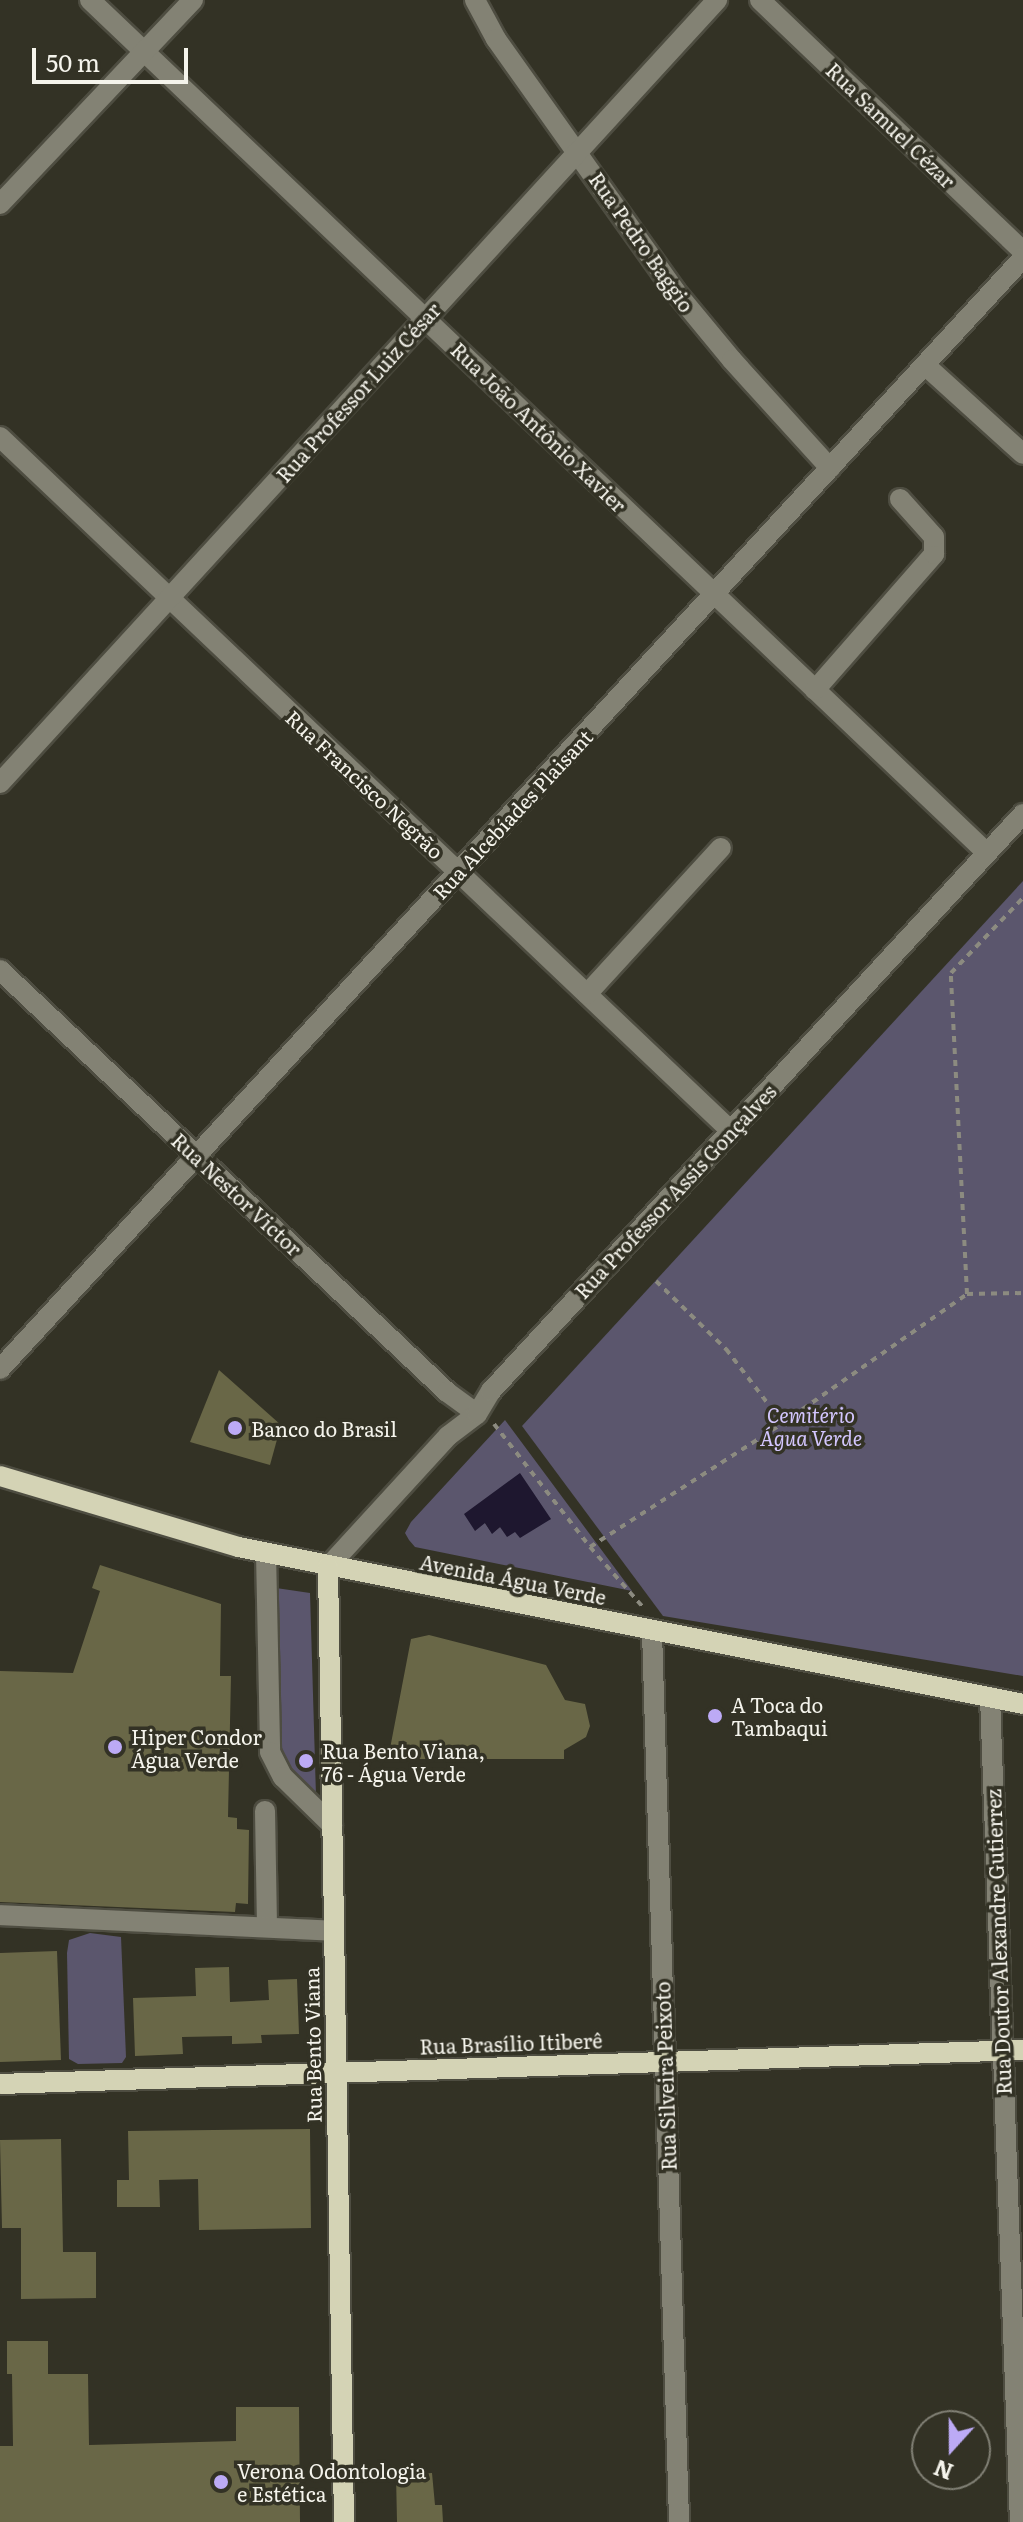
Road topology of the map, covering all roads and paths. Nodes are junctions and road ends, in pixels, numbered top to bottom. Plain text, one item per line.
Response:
1 (90, 0) edge
2 (193, 0) edge
3 (475, 0) edge
4 (717, 0) edge
5 (760, 0) edge
6 (144, 52) junction
7 (578, 152) junction
8 (0, 204) edge
9 (1023, 251) edge
10 (1023, 258) edge
11 (425, 319) junction
12 (925, 365) junction
13 (0, 437) edge
14 (1023, 454) edge
15 (830, 468) junction
16 (900, 499) dead end
17 (714, 594) junction
18 (170, 598) junction
19 (815, 690) junction
20 (0, 783) edge
21 (1023, 814) edge
22 (721, 848) dead end
23 (987, 853) junction
24 (458, 872) junction
25 (1023, 898) edge
26 (0, 970) edge
27 (587, 994) junction
28 (731, 1131) junction
29 (197, 1156) junction
30 (656, 1281) dead end
31 (1023, 1293) edge
32 (967, 1294) junction
33 (0, 1369) edge
34 (477, 1414) junction
35 (783, 1423) junction
36 (0, 1476) edge
37 (590, 1547) junction
38 (266, 1553) junction
39 (328, 1567) junction
40 (652, 1631) junction
41 (990, 1697) junction
42 (1023, 1704) edge
43 (265, 1811) dead end
44 (332, 1825) junction
45 (0, 1915) edge
46 (267, 1927) junction
47 (334, 1931) junction
48 (1013, 2050) edge
49 (665, 2062) junction
50 (336, 2073) junction
51 (0, 2084) edge
52 (344, 2522) edge
53 (679, 2522) edge
54 (1020, 2522) edge

1 - 6 street, Rua João Antônio Xavier
2 - 6 street
3 - 7 street, Rua Pedro Baggio
4 - 7 street, Rua Professor Luiz César
5 - 9 street, Rua Samuel Cézar
6 - 8 street
6 - 11 street, Rua João Antônio Xavier
7 - 11 street, Rua Professor Luiz César
7 - 15 street, Rua Pedro Baggio
10 - 12 street, Rua Alcebíades Plaisant
11 - 17 street, Rua João Antônio Xavier
11 - 18 street, Rua Professor Luiz César
12 - 14 street
12 - 15 street, Rua Alcebíades Plaisant
13 - 18 street, Rua Francisco Negrão
15 - 17 street, Rua Alcebíades Plaisant
16 - 19 street
17 - 19 street, Rua João Antônio Xavier
17 - 24 street, Rua Alcebíades Plaisant
18 - 20 street, Rua Professor Luiz César
18 - 24 street, Rua Francisco Negrão
19 - 23 street, Rua João Antônio Xavier
21 - 23 street, Rua Professor Assis Gonçalves
22 - 27 street
23 - 28 street, Rua Professor Assis Gonçalves
24 - 27 street, Rua Francisco Negrão
24 - 29 street, Rua Alcebíades Plaisant
25 - 32 path
26 - 29 street, Rua Nestor Victor
27 - 28 street, Rua Francisco Negrão
28 - 34 street, Rua Professor Assis Gonçalves
29 - 33 street, Rua Alcebíades Plaisant
29 - 34 street, Rua Nestor Victor
30 - 35 path
31 - 32 path
32 - 35 path
34 - 37 path
34 - 39 street, Rua Professor Assis Gonçalves
35 - 37 path
36 - 38 main road, Avenida Água Verde
37 - 40 path
38 - 39 main road, Avenida Água Verde
38 - 44 street
39 - 40 main road, Avenida Água Verde
39 - 44 main road, Rua Bento Viana
40 - 41 main road, Avenida Água Verde
40 - 49 street, Rua Silveira Peixoto
41 - 42 main road, Avenida Água Verde
41 - 48 street, Rua Doutor Alexandre Gutierrez
43 - 46 street
44 - 47 main road, Rua Bento Viana
45 - 46 street
46 - 47 street
47 - 50 main road, Rua Bento Viana
48 - 49 main road, Rua Brasílio Itiberê
48 - 54 street, Rua Doutor Alexandre Gutierrez
49 - 50 main road, Rua Brasílio Itiberê
49 - 53 street, Rua Silveira Peixoto
50 - 51 main road, Rua Brasílio Itiberê
50 - 52 main road, Rua Bento Viana

